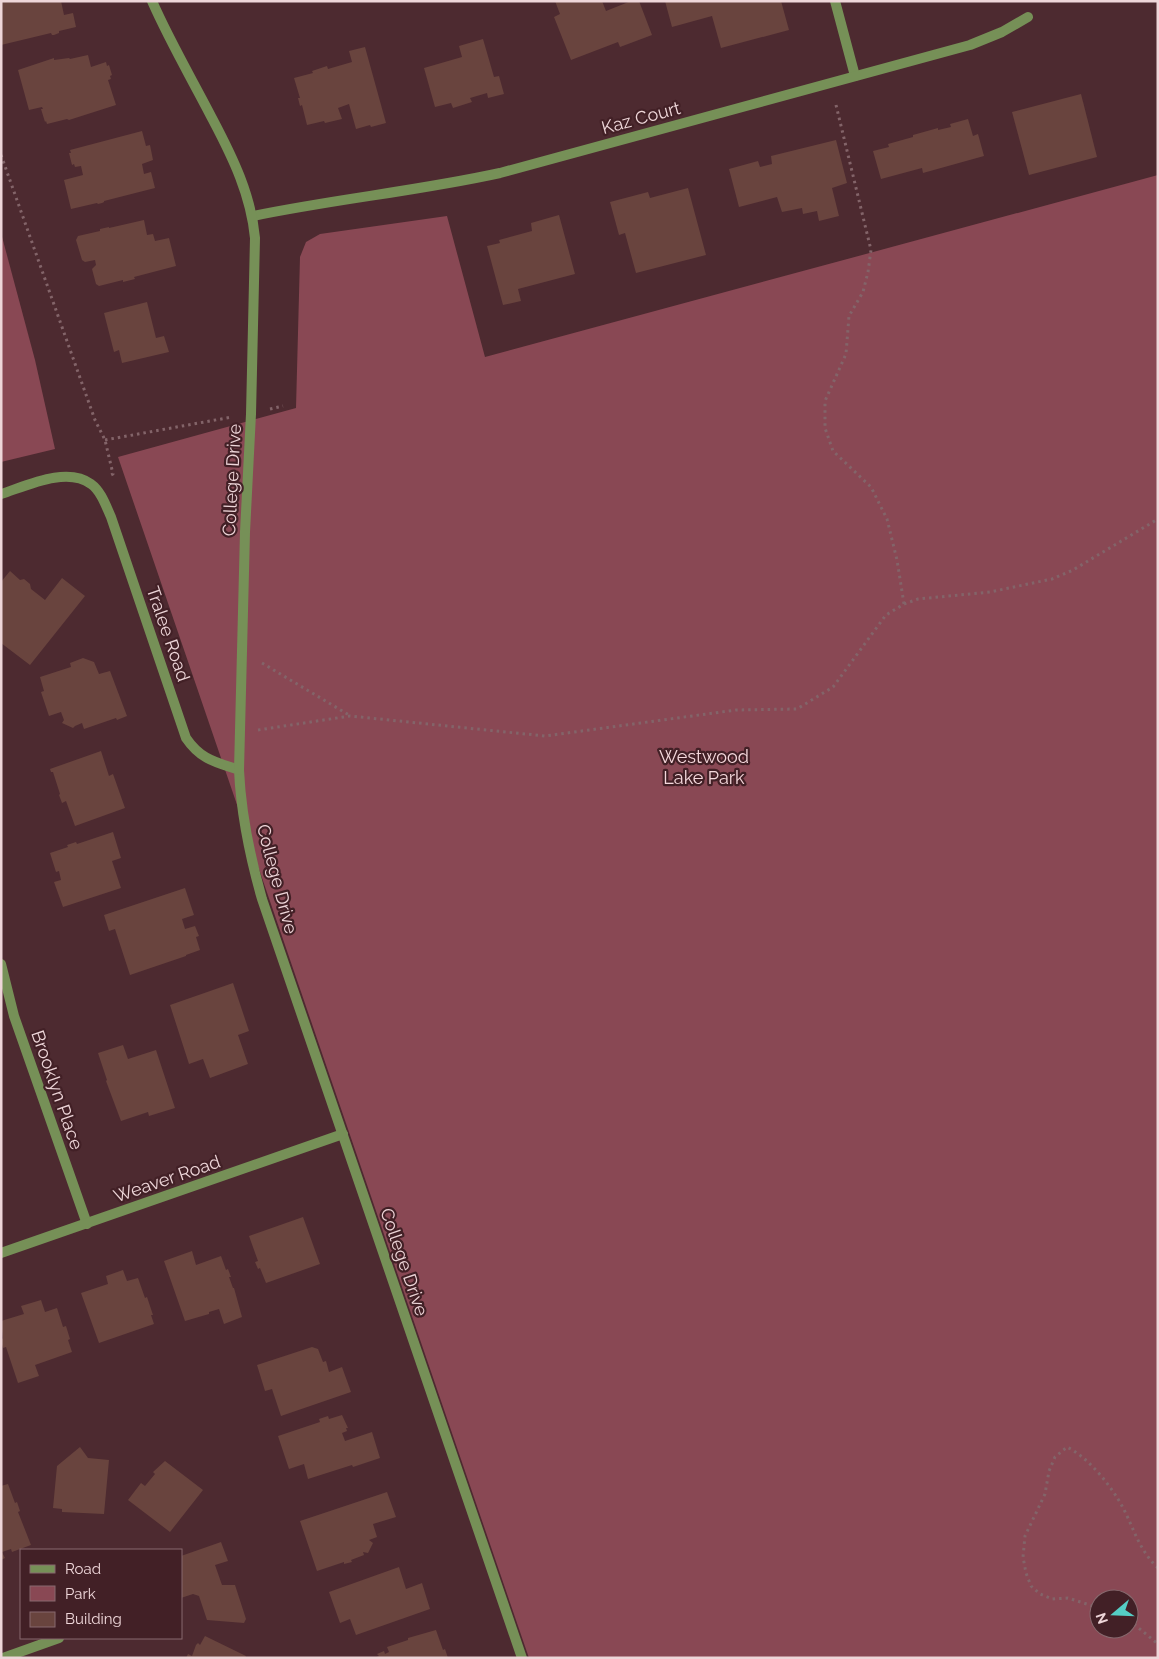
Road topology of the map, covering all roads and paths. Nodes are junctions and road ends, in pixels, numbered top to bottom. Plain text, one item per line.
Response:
1 (152, 1) edge
2 (835, 1) edge
3 (1028, 17) dead end
4 (855, 76) junction
5 (836, 105) dead end
6 (1, 155) edge
7 (253, 216) junction
8 (251, 414) junction
9 (105, 440) junction
10 (113, 474) dead end
11 (1, 494) edge
12 (1158, 519) edge
13 (904, 604) junction
14 (242, 651) junction
15 (350, 716) junction
16 (240, 733) junction
17 (240, 770) junction
18 (1, 964) edge
19 (343, 1134) junction
20 (87, 1224) junction
21 (1, 1253) edge
22 (1158, 1568) edge
23 (1089, 1605) edge
24 (1139, 1628) edge
25 (56, 1639) edge
26 (1158, 1644) edge
27 (3, 1658) edge
28 (522, 1658) edge

1 - 7 street, College Drive
2 - 4 street
3 - 4 street, Kaz Court
4 - 7 street, Kaz Court
5 - 13 path
6 - 9 path
7 - 8 street, College Drive
8 - 9 path
8 - 14 street, College Drive
9 - 10 path
11 - 17 street, Tralee Road
12 - 13 path
13 - 15 path
14 - 15 path
14 - 16 street, College Drive
15 - 16 path
16 - 17 street, College Drive
17 - 19 street, College Drive
18 - 20 street, Brooklyn Place
19 - 20 street, Weaver Road
19 - 28 street, College Drive
20 - 21 street, Weaver Road
22 - 23 path
24 - 26 path
25 - 27 street

